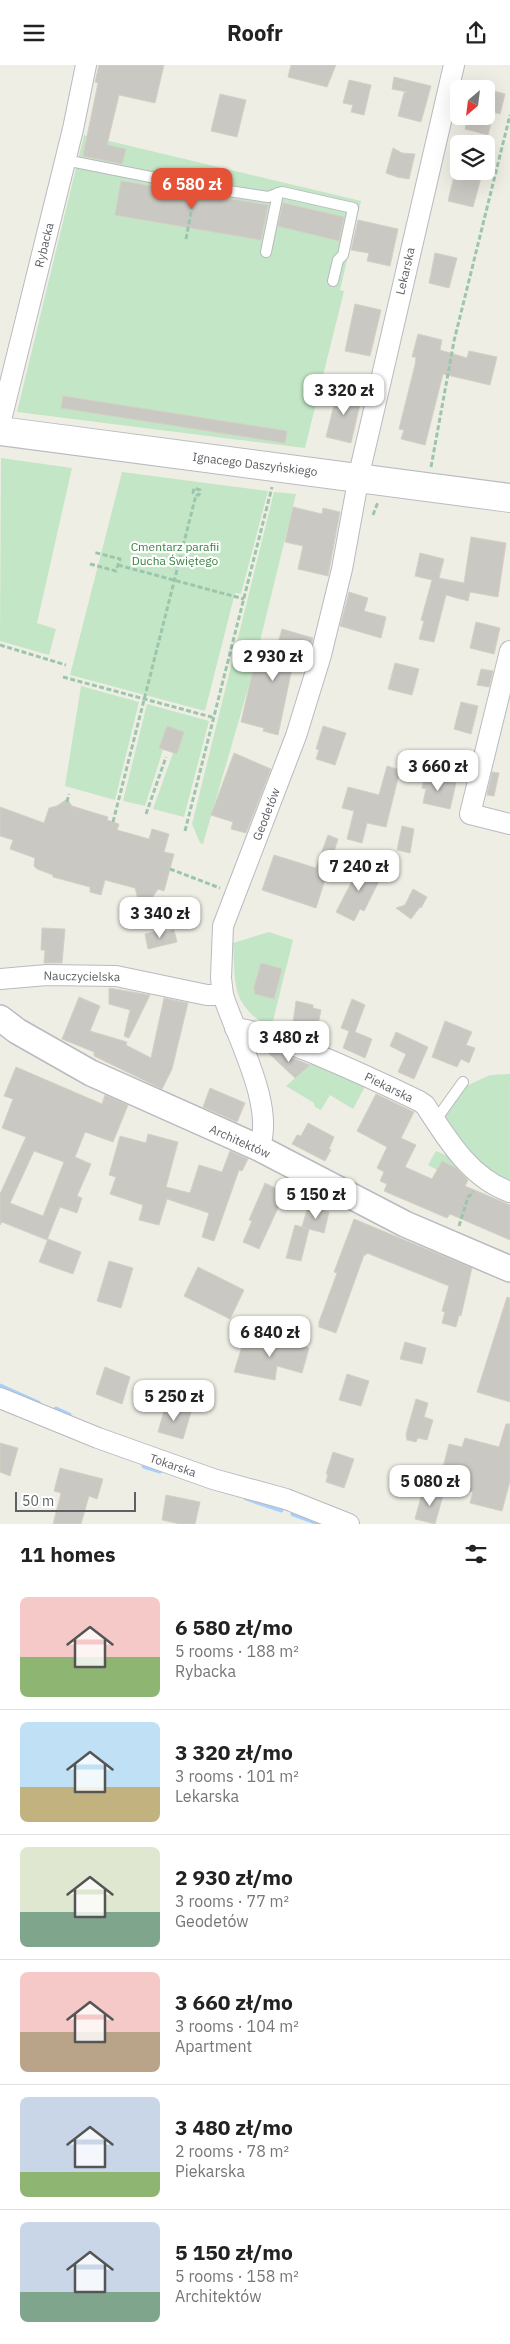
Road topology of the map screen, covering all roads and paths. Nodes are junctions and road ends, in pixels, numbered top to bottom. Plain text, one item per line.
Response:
1 (86, 65) edge
2 (455, 69) edge
3 (510, 115) edge
4 (65, 160) junction
5 (278, 193) junction
6 (192, 207) dead end
7 (186, 239) dead end
8 (266, 252) dead end
9 (333, 281) dead end
10 (0, 424) edge
11 (0, 431) edge
12 (273, 482) dead end
13 (369, 486) junction
14 (427, 487) junction
15 (196, 495) dead end
16 (510, 498) edge
17 (373, 515) dead end
18 (93, 552) dead end
19 (90, 564) dead end
20 (118, 565) junction
21 (174, 580) junction
22 (244, 599) junction
23 (0, 645) edge
24 (510, 651) edge
25 (66, 665) dead end
26 (63, 677) dead end
27 (144, 699) junction
28 (215, 717) junction
29 (166, 757) dead end
30 (69, 794) dead end
31 (67, 801) dead end
32 (146, 814) dead end
33 (113, 822) dead end
34 (510, 823) edge
35 (185, 831) dead end
36 (170, 869) dead end
37 (219, 887) dead end
38 (0, 979) edge
39 (223, 995) junction
40 (0, 1018) edge
41 (235, 1029) junction
42 (463, 1083) dead end
43 (435, 1121) junction
44 (259, 1148) junction
45 (476, 1191) dead end
46 (510, 1192) edge
47 (458, 1233) dead end
48 (510, 1269) edge
49 (0, 1398) edge
50 (349, 1524) edge

1 - 4 street, Rybacka
2 - 13 street, Lekarska
3 - 14 path
4 - 5 lane
4 - 10 street, Rybacka
5 - 8 lane
5 - 9 lane
6 - 7 path
11 - 13 main road, Ignacego Daszyńskiego
12 - 22 path
13 - 14 main road, Ignacego Daszyńskiego
13 - 17 path
13 - 39 street, Geodetów
14 - 16 main road, Ignacego Daszyńskiego
15 - 21 path
18 - 20 path
19 - 20 path
20 - 21 path
21 - 22 path
21 - 27 path
22 - 28 path
23 - 25 path
24 - 34 street
26 - 27 path
27 - 28 path
27 - 33 path
28 - 35 path
29 - 32 path
30 - 31 path
36 - 37 path
38 - 39 street, Nauczycielska
39 - 41 street, Geodetów
40 - 44 street, Architektów
41 - 43 street, Piekarska
41 - 44 street, Geodetów
42 - 43 lane
43 - 46 street, Piekarska
44 - 48 street, Architektów
45 - 47 path
49 - 50 street, Tokarska

